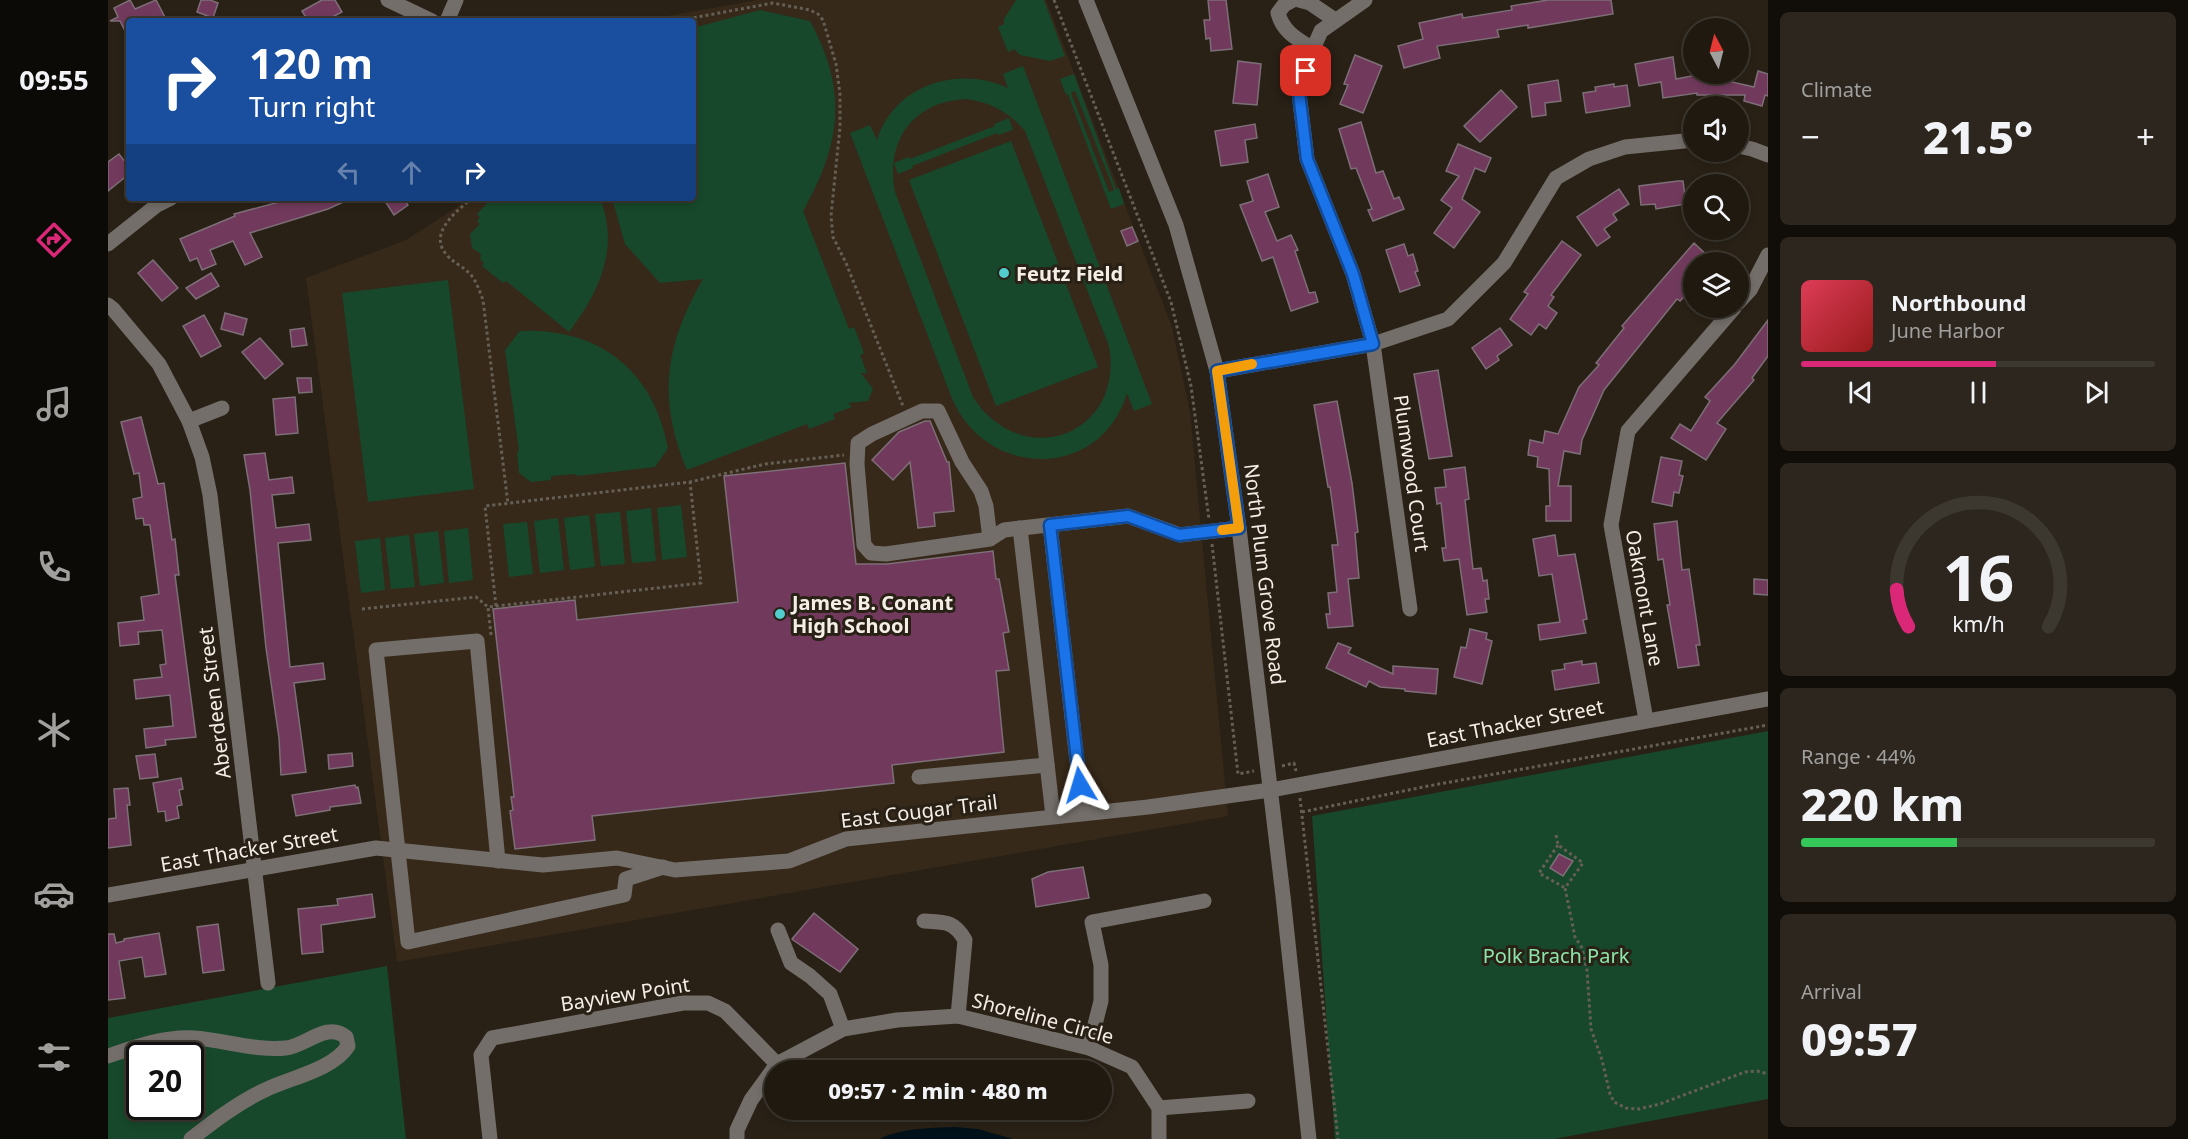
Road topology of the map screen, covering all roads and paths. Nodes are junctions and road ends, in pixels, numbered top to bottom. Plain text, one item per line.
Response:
1 (388, 0) edge
2 (456, 0) edge
3 (1054, 0) edge
4 (1086, 0) edge
5 (1293, 0) edge
6 (1299, 0) edge
7 (1365, 0) edge
8 (426, 18) edge
9 (448, 18) edge
10 (692, 18) edge
11 (1335, 20) junction
12 (1313, 49) junction
13 (1683, 141) edge
14 (1749, 148) edge
15 (1768, 155) edge
16 (165, 201) edge
17 (469, 201) edge
18 (108, 244) edge
19 (1768, 255) edge
20 (1749, 291) edge
21 (108, 305) edge
22 (1725, 318) edge
23 (1373, 344) junction
24 (1217, 371) junction
25 (222, 408) dead end
26 (906, 418) junction
27 (189, 421) junction
28 (857, 453) junction
29 (690, 482) junction
30 (508, 504) junction
31 (1050, 525) junction
32 (1020, 528) junction
33 (1239, 528) junction
34 (1210, 531) junction
35 (990, 539) junction
36 (496, 606) junction
37 (489, 607) junction
38 (362, 609) dead end
39 (1410, 609) dead end
40 (492, 642) dead end
41 (1768, 699) edge
42 (1646, 720) junction
43 (1768, 725) edge
44 (1047, 765) junction
45 (1238, 774) dead end
46 (919, 777) dead end
47 (1270, 790) junction
48 (1083, 813) junction
49 (1053, 816) junction
50 (1556, 835) dead end
51 (1558, 845) junction
52 (398, 851) junction
53 (498, 861) junction
54 (663, 867) junction
55 (254, 869) junction
56 (1565, 888) junction
57 (108, 895) edge
58 (1204, 901) dead end
59 (924, 921) dead end
60 (778, 930) dead end
61 (268, 983) dead end
62 (958, 1017) junction
63 (843, 1029) junction
64 (1089, 1048) junction
65 (108, 1056) edge
66 (773, 1060) edge
67 (785, 1060) edge
68 (1768, 1074) edge
69 (764, 1082) edge
70 (1248, 1101) dead end
71 (1159, 1108) junction
72 (191, 1139) edge
73 (490, 1139) edge
74 (737, 1139) edge
75 (1159, 1139) edge
76 (1309, 1139) edge
77 (1338, 1139) edge

1 - 8 street
2 - 9 street
3 - 34 path
4 - 24 street, North Plum Grove Road
5 - 12 street
6 - 11 street
7 - 11 street, Plumwood Court
10 - 26 path
11 - 12 street, Plumwood Court
12 - 23 street, Plumwood Court
13 - 23 street
14 - 15 street
16 - 18 street
17 - 30 path
19 - 20 street
21 - 27 street, Aberdeen Street
22 - 42 street, Oakmont Lane
23 - 24 street
23 - 39 street, Plumwood Court
24 - 33 street, North Plum Grove Road
25 - 27 street
26 - 28 street
26 - 35 street
27 - 55 street, Aberdeen Street
28 - 29 path
28 - 35 street
29 - 30 path
29 - 36 path
30 - 36 path
31 - 32 street
31 - 34 street
31 - 48 street
32 - 35 street
32 - 44 street
33 - 34 street
33 - 47 street, North Plum Grove Road
34 - 45 path
36 - 37 path
37 - 38 path
37 - 40 path
41 - 42 street, East Thacker Street
42 - 47 street, East Thacker Street
43 - 77 path
44 - 46 street
44 - 49 street
47 - 48 street, East Cougar Trail
47 - 76 street, North Plum Grove Road
48 - 49 street, East Cougar Trail
49 - 54 street, East Cougar Trail
50 - 51 path
51 - 56 path
51 - 56 path
52 - 53 street, East Cougar Trail
52 - 53 street
52 - 54 street
52 - 55 street, East Thacker Street
53 - 54 street, East Cougar Trail
55 - 57 street, East Thacker Street
55 - 61 street, Aberdeen Street
56 - 68 path
58 - 64 street
59 - 62 street
60 - 63 street
62 - 63 street, Shoreline Circle
62 - 64 street, Shoreline Circle
63 - 67 street, Shoreline Circle
64 - 71 street, Shoreline Circle
65 - 72 street
66 - 73 street, Bayview Point
69 - 74 street, Shoreline Circle
70 - 71 street
71 - 75 street

